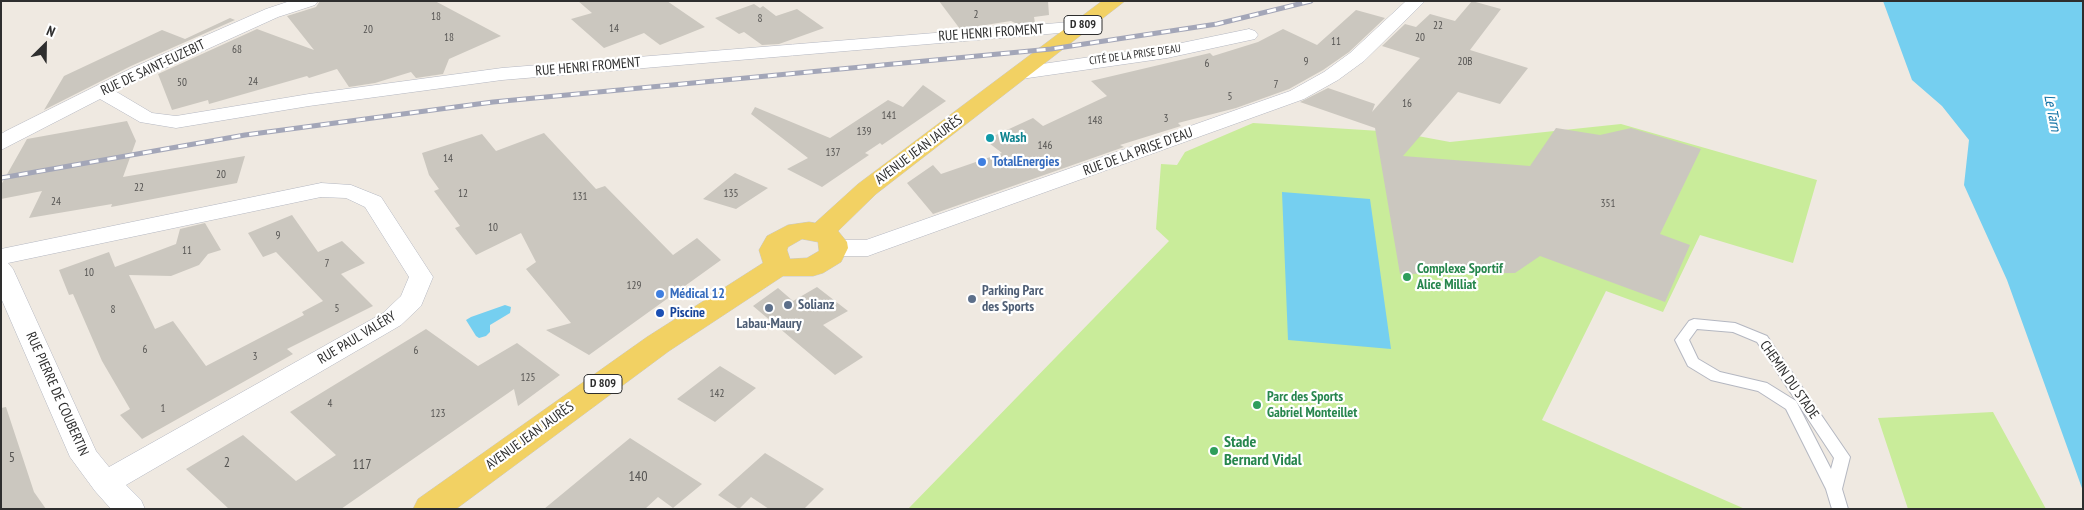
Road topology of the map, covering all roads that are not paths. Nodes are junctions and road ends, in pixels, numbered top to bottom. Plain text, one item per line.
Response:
1 (308, 1) edge
2 (1115, 1) edge
3 (1416, 1) edge
4 (1083, 26) junction
5 (1249, 35) dead end
6 (1021, 73) junction
7 (102, 92) junction
8 (1, 144) edge
9 (827, 240) junction
10 (1, 257) edge
11 (780, 265) junction
12 (1, 269) edge
13 (104, 483) junction
14 (1834, 489) junction
15 (130, 509) edge
16 (430, 509) edge
17 (1840, 509) edge

1 - 7 street, RUE DE SAINT-EUZEBIT
2 - 4 main road, D 809
3 - 9 street, RUE DE LA PRISE D'EAU
4 - 6 main road, D 809
4 - 7 street, RUE HENRI FROMENT
5 - 6 street, CITÉ DE LA PRISE D'EAU
6 - 9 main road, AVENUE JEAN JAURÈS / D 809
7 - 8 street, RUE DE SAINT-EUZEBIT
9 - 11 main road
9 - 11 main road
10 - 13 street, RUE PAUL VALÉRY
11 - 16 main road, AVENUE JEAN JAURÈS / D 809
12 - 13 street, RUE PIERRE DE COUBERTIN
13 - 15 street, RUE PIERRE DE COUBERTIN
14 - 14 lane, CHEMIN DU STADE
14 - 17 lane, CHEMIN DU STADE

